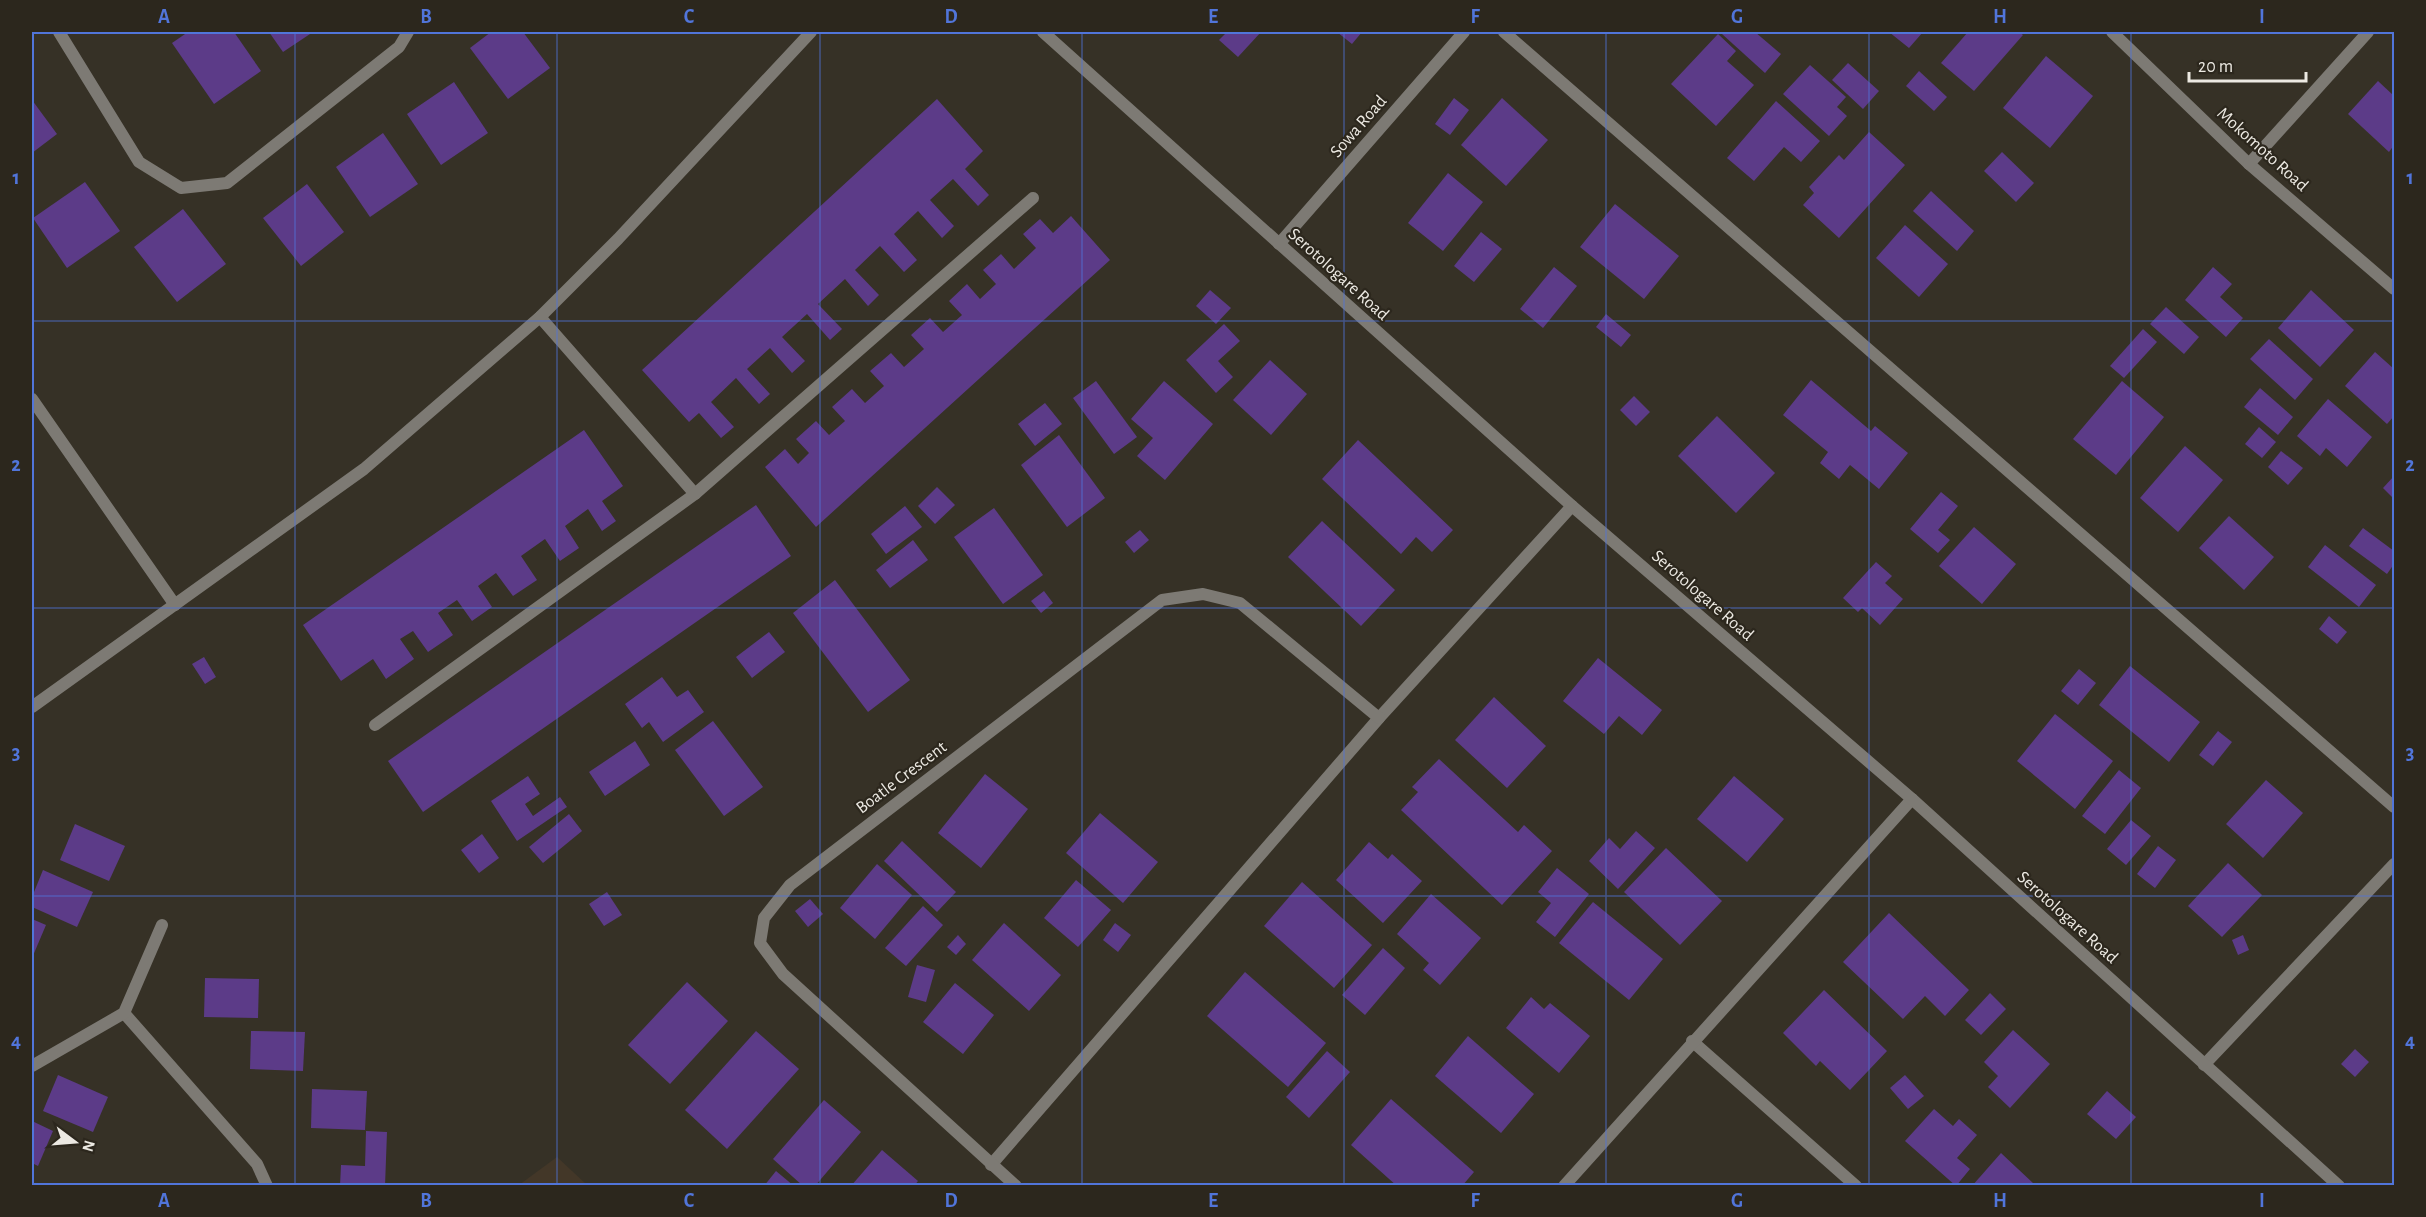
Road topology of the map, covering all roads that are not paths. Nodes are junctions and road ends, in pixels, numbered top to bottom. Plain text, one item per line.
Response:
1 (59, 32) edge
2 (408, 32) edge
3 (811, 32) edge
4 (1043, 32) edge
5 (1464, 32) edge
6 (1504, 32) edge
7 (2112, 32) edge
8 (2368, 32) edge
9 (2249, 164) junction
10 (1033, 198) dead end
11 (1279, 244) junction
12 (2394, 289) edge
13 (540, 317) junction
14 (32, 399) edge
15 (694, 494) junction
16 (1572, 506) junction
17 (175, 605) junction
18 (32, 707) edge
19 (1379, 718) junction
20 (375, 725) dead end
21 (1912, 799) junction
22 (2394, 807) edge
23 (2394, 864) edge
24 (162, 925) dead end
25 (124, 1013) junction
26 (1692, 1041) junction
27 (2204, 1065) junction
28 (32, 1066) edge
29 (991, 1165) junction
30 (267, 1185) edge
31 (1016, 1185) edge
32 (1564, 1185) edge
33 (1856, 1185) edge
34 (2339, 1185) edge

1 - 2 street
3 - 13 street
4 - 11 street, Serotologare Road
5 - 11 street, Sowa Road
6 - 22 street
7 - 9 street, Mokomoto Road
8 - 9 street
9 - 12 street, Mokomoto Road
10 - 15 street
11 - 16 street, Serotologare Road
13 - 15 street
13 - 17 street
14 - 17 street
15 - 20 street
16 - 19 street
16 - 21 street, Serotologare Road
17 - 18 street
19 - 29 street
19 - 29 street, Boatle Crescent
21 - 26 street
21 - 27 street, Serotologare Road
23 - 27 street
24 - 25 street
25 - 28 street
25 - 30 street
26 - 32 street
26 - 33 street
27 - 34 street, Serotologare Road
29 - 31 street, Boatle Crescent

